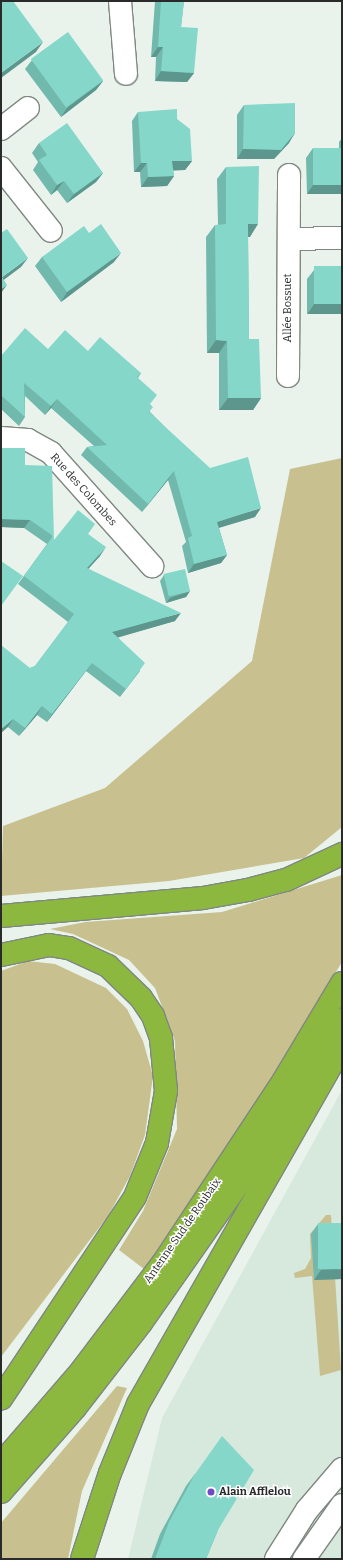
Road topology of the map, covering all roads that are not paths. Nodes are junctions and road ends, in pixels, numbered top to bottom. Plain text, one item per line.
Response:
1 (120, 1) edge
2 (126, 74) dead end
3 (28, 108) dead end
4 (1, 129) edge
5 (3, 175) edge
6 (289, 175) dead end
7 (51, 231) dead end
8 (342, 238) edge
9 (289, 239) junction
10 (288, 376) dead end
11 (1, 438) edge
12 (152, 566) dead end
13 (342, 854) edge
14 (1, 916) edge
15 (1, 955) edge
16 (342, 983) edge
17 (342, 1020) edge
18 (342, 1046) edge
19 (1, 1399) edge
20 (1, 1464) edge
21 (342, 1469) edge
22 (1, 1492) edge
23 (342, 1505) edge
24 (82, 1559) edge
25 (276, 1559) edge
26 (304, 1559) edge

1 - 2 street
3 - 4 street
5 - 7 street
6 - 9 street, Allée Bossuet
8 - 9 street
9 - 10 street, Allée Bossuet
11 - 12 street, Rue des Colombes
13 - 14 highway
15 - 19 highway
16 - 20 highway, Antenne Sud de Roubaix
17 - 22 highway, Antenne Sud de Roubaix
18 - 24 highway
21 - 25 street
23 - 26 street

